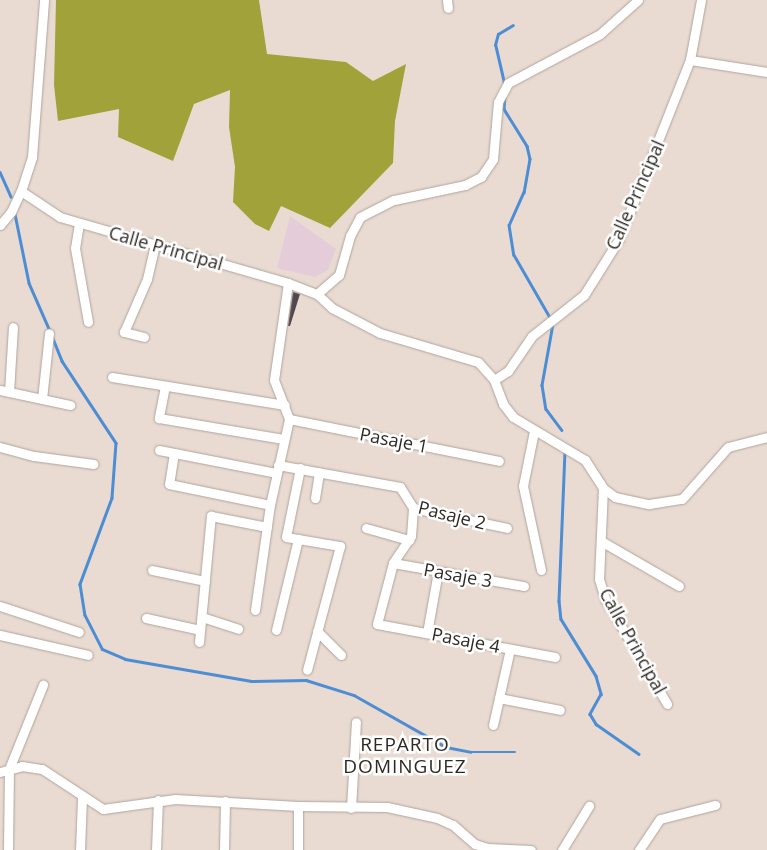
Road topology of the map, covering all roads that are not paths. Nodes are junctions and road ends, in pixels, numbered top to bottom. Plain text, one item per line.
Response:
1 (44, 0) edge
2 (638, 0) edge
3 (701, 0) edge
4 (690, 60) junction
5 (767, 72) edge
6 (21, 191) junction
7 (79, 223) junction
8 (0, 225) edge
9 (155, 245) junction
10 (288, 283) junction
11 (317, 294) junction
12 (88, 322) dead end
13 (13, 327) dead end
14 (49, 333) dead end
15 (144, 337) dead end
16 (112, 377) dead end
17 (494, 380) junction
18 (165, 386) junction
19 (4, 391) edge
20 (42, 399) junction
21 (70, 405) dead end
22 (285, 405) junction
23 (289, 418) junction
24 (534, 430) junction
25 (767, 437) edge
26 (283, 439) junction
27 (0, 447) edge
28 (158, 450) dead end
29 (174, 453) junction
30 (500, 460) dead end
31 (93, 464) dead end
32 (300, 468) junction
33 (277, 469) junction
34 (318, 472) junction
35 (603, 488) junction
36 (315, 498) dead end
37 (270, 505) junction
38 (413, 508) junction
39 (267, 527) junction
40 (366, 528) dead end
41 (508, 528) dead end
42 (298, 539) junction
43 (409, 540) junction
44 (600, 540) junction
45 (393, 563) junction
46 (152, 570) dead end
47 (541, 570) dead end
48 (438, 571) junction
49 (205, 581) junction
50 (524, 586) dead end
51 (680, 586) dead end
52 (0, 606) edge
53 (255, 610) dead end
54 (202, 617) junction
55 (146, 618) dead end
56 (238, 629) dead end
57 (200, 630) junction
58 (276, 630) dead end
59 (316, 631) junction
60 (79, 632) dead end
61 (427, 633) junction
62 (0, 635) edge
63 (199, 642) dead end
64 (510, 649) junction
65 (88, 655) dead end
66 (341, 655) dead end
67 (555, 657) dead end
68 (307, 670) dead end
69 (43, 685) dead end
70 (499, 698) junction
71 (668, 704) dead end
72 (560, 710) dead end
73 (356, 722) dead end
74 (493, 725) dead end
75 (5, 770) edge
76 (82, 798) junction
77 (158, 800) junction
78 (224, 801) junction
79 (715, 805) dead end
80 (298, 806) junction
81 (589, 806) dead end
82 (351, 808) junction
83 (8, 850) edge
84 (80, 850) edge
85 (156, 850) edge
86 (224, 850) edge
87 (298, 850) edge
88 (531, 850) edge
89 (562, 850) edge
90 (639, 850) edge

1 - 6 street
2 - 11 street
3 - 4 street, Calle Principal
4 - 5 street
4 - 17 street, Calle Principal
6 - 7 street, Calle Principal
6 - 8 street
7 - 9 street, Calle Principal
7 - 12 street
9 - 10 street, Calle Principal
9 - 15 street
10 - 11 street, Calle Principal
10 - 22 street
11 - 17 street, Calle Principal
13 - 19 street
14 - 20 street
16 - 18 street
17 - 24 street, Calle Principal
18 - 22 street
18 - 26 street
19 - 20 street
20 - 21 street
22 - 23 street
23 - 26 street
23 - 30 street, Pasaje 1
24 - 35 street, Calle Principal
24 - 47 street
25 - 35 street
26 - 33 street
27 - 31 street
28 - 29 street, Pasaje 2
29 - 33 street, Pasaje 2
29 - 37 street
32 - 33 street, Pasaje 2
32 - 34 street, Pasaje 2
32 - 42 street
33 - 37 street
34 - 36 street
34 - 38 street, Pasaje 2
35 - 44 street, Calle Principal
37 - 39 street
38 - 41 street, Pasaje 2
38 - 43 street
39 - 49 street
39 - 53 street
40 - 43 street
42 - 58 street
42 - 59 street
43 - 45 street
44 - 51 street
44 - 71 street, Calle Principal
45 - 48 street, Pasaje 3
45 - 61 street, Pasaje 4
46 - 49 street
48 - 50 street, Pasaje 3
48 - 61 street
49 - 54 street
52 - 60 street
54 - 56 street
54 - 57 street
55 - 57 street
57 - 63 street
59 - 66 street
59 - 68 street
61 - 64 street, Pasaje 4
62 - 65 street
64 - 67 street, Pasaje 4
64 - 70 street
69 - 75 street
70 - 72 street
70 - 74 street
73 - 82 street
75 - 76 street
75 - 83 street
76 - 77 street
76 - 84 street
77 - 78 street
77 - 85 street
78 - 80 street
78 - 86 street
79 - 90 street
80 - 82 street
80 - 87 street
81 - 89 street
82 - 88 street

